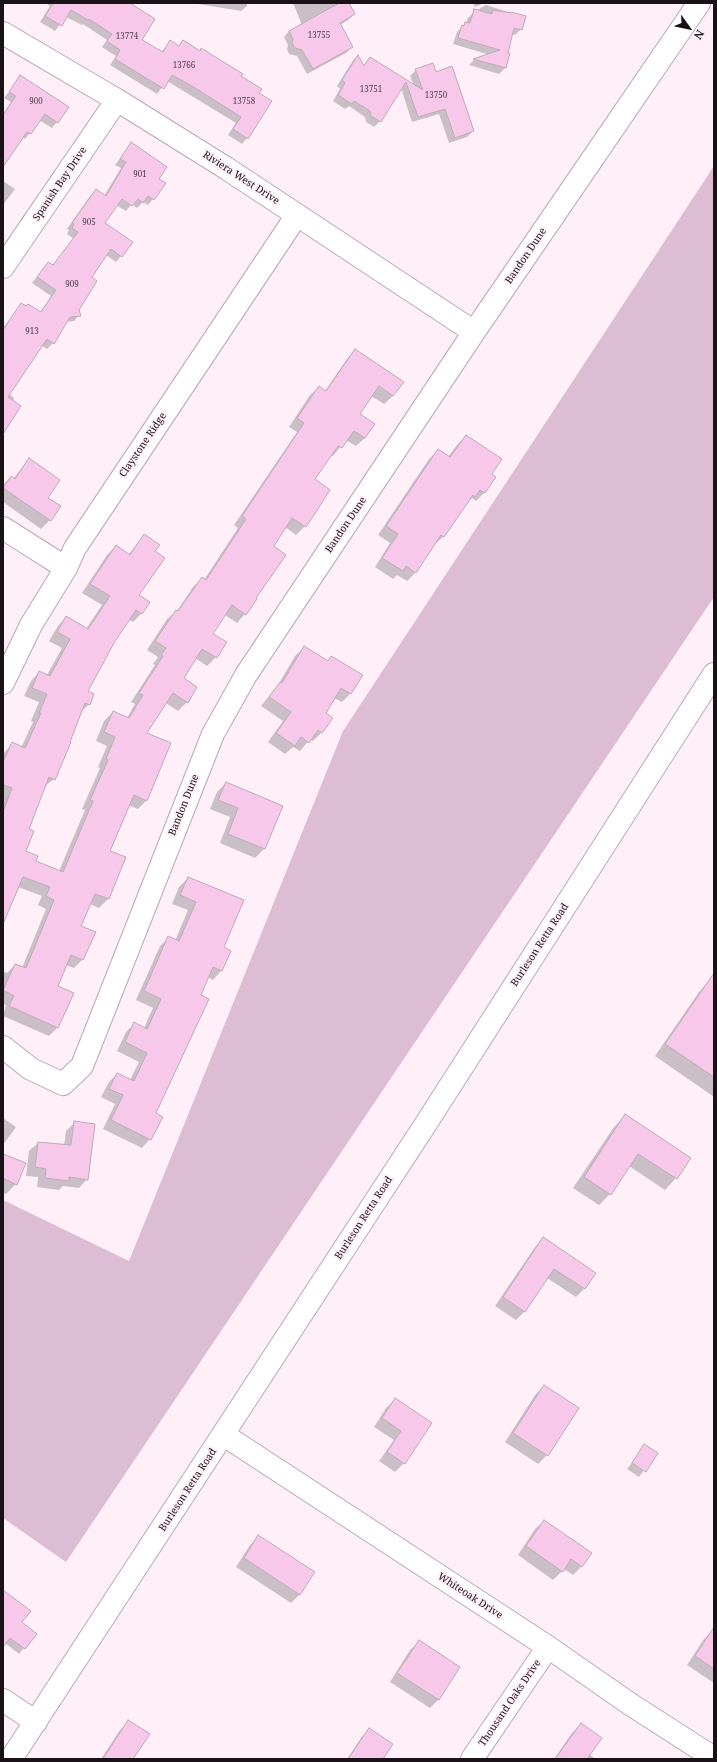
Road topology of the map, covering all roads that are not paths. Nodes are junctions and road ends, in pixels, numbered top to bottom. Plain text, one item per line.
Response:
1 (699, 3) edge
2 (3, 33) edge
3 (117, 100) junction
4 (296, 214) junction
5 (3, 267) edge
6 (474, 332) junction
7 (3, 528) edge
8 (66, 568) junction
9 (714, 674) edge
10 (3, 683) edge
11 (3, 1047) edge
12 (224, 1436) junction
13 (548, 1647) junction
14 (3, 1700) edge
15 (36, 1722) junction
16 (714, 1758) edge
17 (11, 1759) edge
18 (472, 1759) edge

1 - 6 street, Bandon Dune
2 - 3 street, Riviera West Drive
3 - 4 street, Riviera West Drive
3 - 5 street, Spanish Bay Drive
4 - 6 street, Riviera West Drive
4 - 8 street, Claystone Ridge
6 - 11 street, Bandon Dune
7 - 8 street
8 - 10 street, Claystone Ridge
9 - 12 street, Burleson Retta Road
12 - 13 street, Whiteoak Drive
12 - 15 street, Burleson Retta Road
13 - 16 street, Whiteoak Drive
13 - 18 street, Thousand Oaks Drive
14 - 15 street
15 - 17 street, Burleson Retta Road

